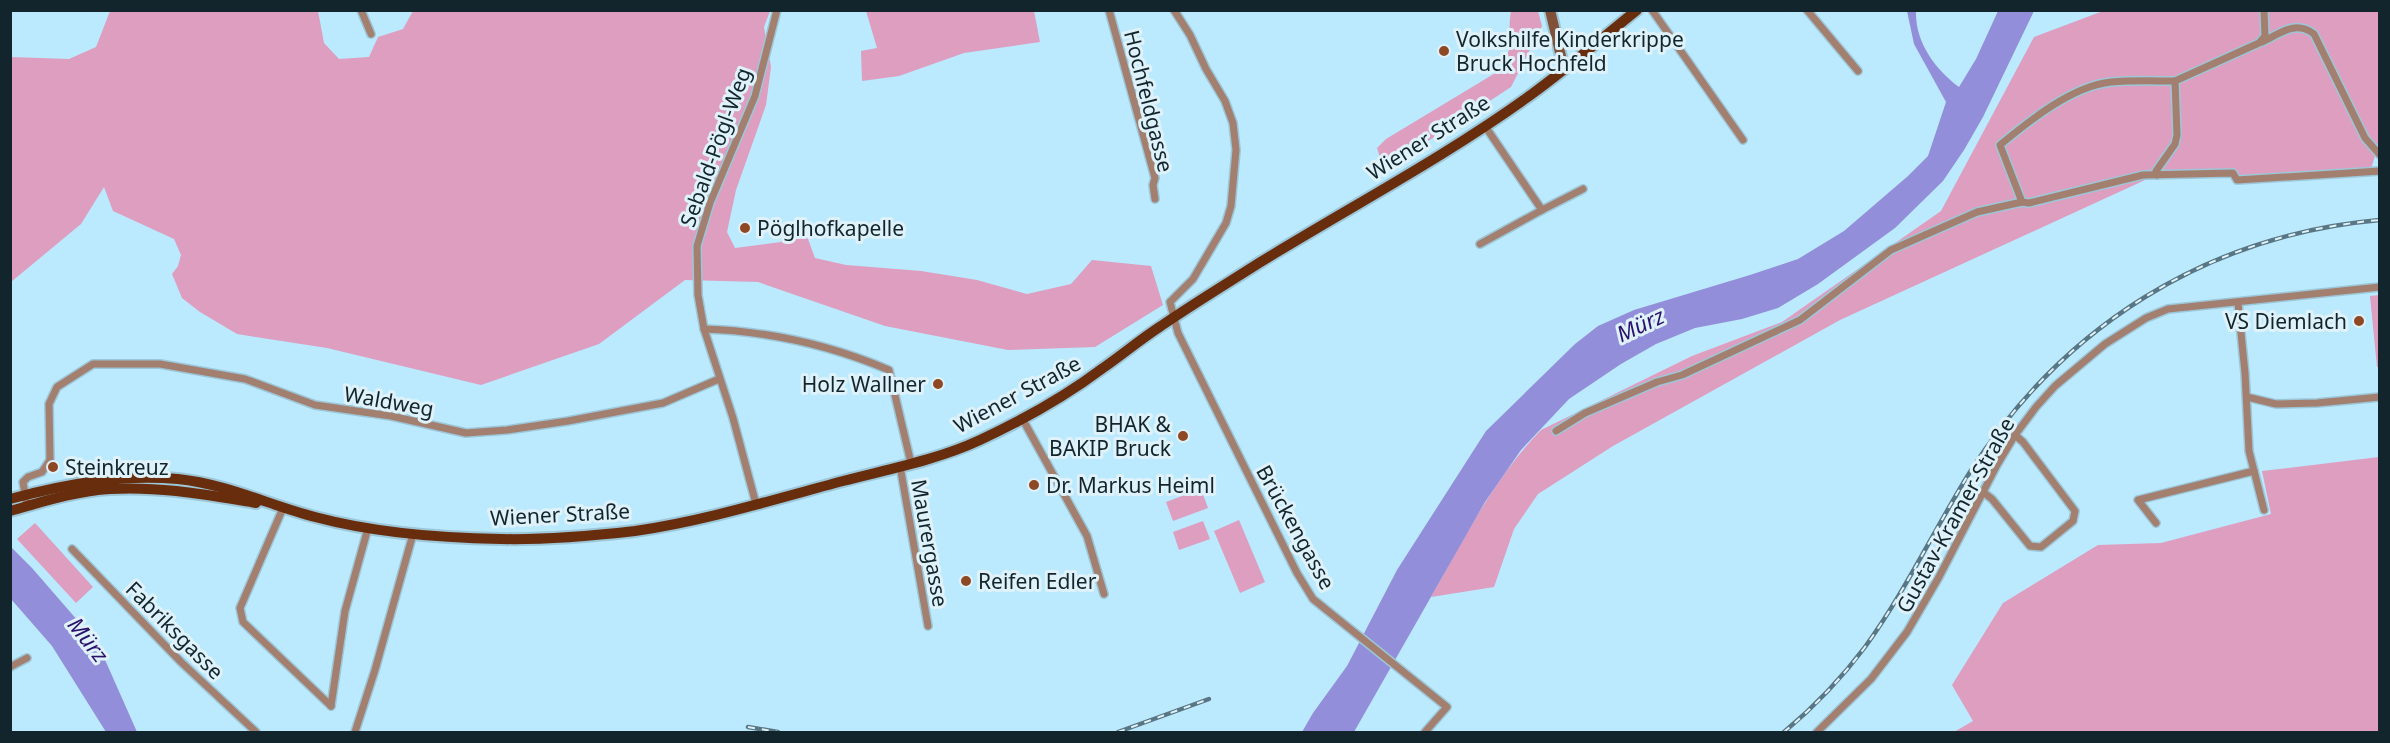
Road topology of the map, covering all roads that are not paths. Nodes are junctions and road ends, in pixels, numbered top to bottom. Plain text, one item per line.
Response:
1 (361, 10) edge
2 (777, 10) edge
3 (1109, 10) edge
4 (1174, 10) edge
5 (1550, 10) edge
6 (1637, 10) edge
7 (1652, 10) edge
8 (1807, 10) edge
9 (2265, 10) edge
10 (371, 34) dead end
11 (2259, 43) junction
12 (1564, 69) junction
13 (1858, 71) dead end
14 (2175, 81) junction
15 (1485, 126) junction
16 (1743, 140) dead end
17 (2379, 155) edge
18 (2379, 171) edge
19 (2157, 175) junction
20 (1583, 189) dead end
21 (1155, 199) dead end
22 (2022, 202) junction
23 (1542, 210) junction
24 (1480, 244) dead end
25 (2379, 286) edge
26 (2238, 303) junction
27 (1173, 318) junction
28 (704, 329) junction
29 (719, 379) junction
30 (2247, 397) junction
31 (2379, 397) edge
32 (1022, 418) junction
33 (1556, 431) dead end
34 (2015, 435) junction
35 (911, 463) junction
36 (900, 466) junction
37 (2254, 471) junction
38 (1983, 492) junction
39 (10, 500) edge
40 (26, 501) junction
41 (756, 504) junction
42 (283, 508) junction
43 (2264, 510) dead end
44 (10, 511) edge
45 (2156, 523) dead end
46 (368, 528) junction
47 (413, 534) junction
48 (72, 549) dead end
49 (1104, 594) dead end
50 (928, 626) dead end
51 (27, 658) dead end
52 (10, 666) edge
53 (256, 732) edge
54 (355, 732) edge
55 (1425, 732) edge
56 (1817, 732) edge

1 - 10 street
2 - 28 street, Sebald-Pögl-Weg
3 - 21 street, Hochfeldgasse
4 - 27 street
5 - 12 main road
6 - 12 main road, Wiener Straße
7 - 16 street
8 - 13 street
9 - 11 street
11 - 14 street
11 - 17 street
12 - 15 main road, Wiener Straße
14 - 19 street
14 - 22 street
15 - 23 street
15 - 27 main road, Wiener Straße
18 - 19 street
19 - 22 street
20 - 23 street
22 - 33 street
23 - 24 street
25 - 26 street, Gustav-Kramer-Straße
26 - 30 street
26 - 34 street, Gustav-Kramer-Straße
27 - 32 main road, Wiener Straße
27 - 55 street, Brückengasse
28 - 29 street, Sebald-Pögl-Weg
28 - 35 street
29 - 40 street, Waldweg
29 - 41 street, Sebald-Pögl-Weg
30 - 31 street
30 - 37 street
32 - 35 main road, Wiener Straße
32 - 49 street
34 - 38 street, Gustav-Kramer-Straße
34 - 38 street
35 - 36 main road, Wiener Straße
36 - 41 main road, Wiener Straße
36 - 50 street, Maurergasse
37 - 43 street
37 - 45 street
38 - 56 street, Gustav-Kramer-Straße
39 - 40 main road, Wiener Straße
40 - 42 main road, Wiener Straße
40 - 44 main road, Wiener Straße
41 - 47 main road, Wiener Straße
42 - 46 main road, Wiener Straße
42 - 46 street
46 - 47 main road, Wiener Straße
47 - 54 street
48 - 53 street, Fabriksgasse
51 - 52 street

